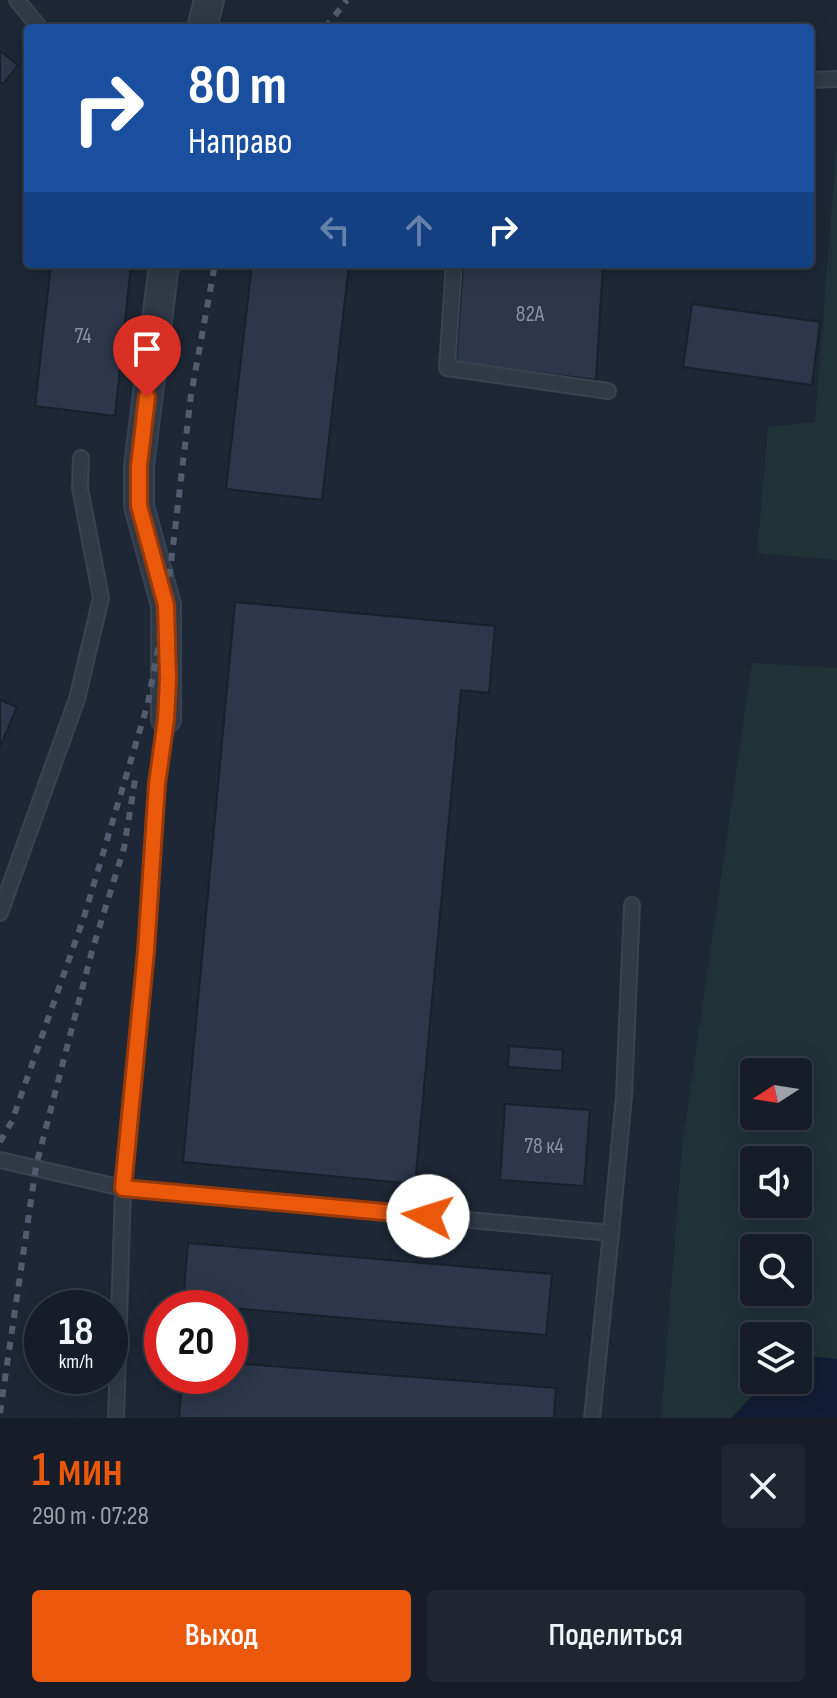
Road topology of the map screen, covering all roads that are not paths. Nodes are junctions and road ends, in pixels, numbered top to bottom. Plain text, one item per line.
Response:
1 (17, 0) edge
2 (209, 0) edge
3 (37, 24) edge
4 (203, 24) edge
5 (837, 79) edge
6 (814, 80) edge
7 (164, 268) edge
8 (454, 268) edge
9 (608, 391) dead end
10 (81, 458) dead end
11 (166, 719) joint
12 (632, 905) dead end
13 (0, 913) edge
14 (0, 1160) edge
15 (123, 1188) junction
16 (611, 1233) junction
17 (116, 1418) edge
18 (592, 1418) edge

1 - 3 lane
2 - 4 street
5 - 6 lane
7 - 11 street
8 - 9 lane
10 - 13 lane
11 - 15 lane
12 - 16 lane
14 - 15 lane
15 - 16 lane
15 - 17 lane
16 - 18 lane

